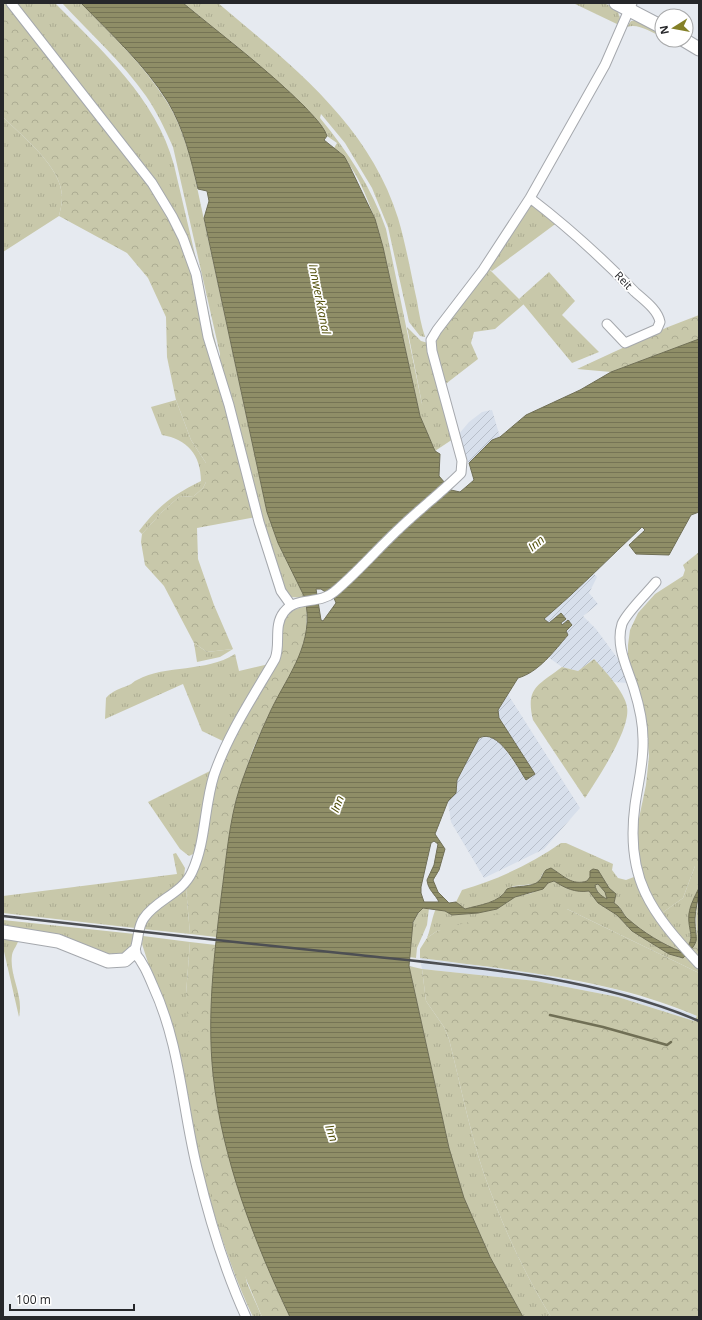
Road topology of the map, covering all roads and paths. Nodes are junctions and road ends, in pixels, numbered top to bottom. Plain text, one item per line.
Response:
1 (11, 3) edge
2 (616, 3) edge
3 (631, 6) edge
4 (654, 22) edge
5 (530, 198) junction
6 (607, 324) dead end
7 (656, 582) dead end
8 (291, 605) junction
9 (3, 932) edge
10 (134, 952) junction
11 (699, 964) edge
12 (246, 1317) edge

1 - 8 street
2 - 3 street
3 - 4 street
3 - 5 street
5 - 6 street, Reit
5 - 8 street
7 - 11 street
8 - 10 street
9 - 10 street
10 - 12 street

